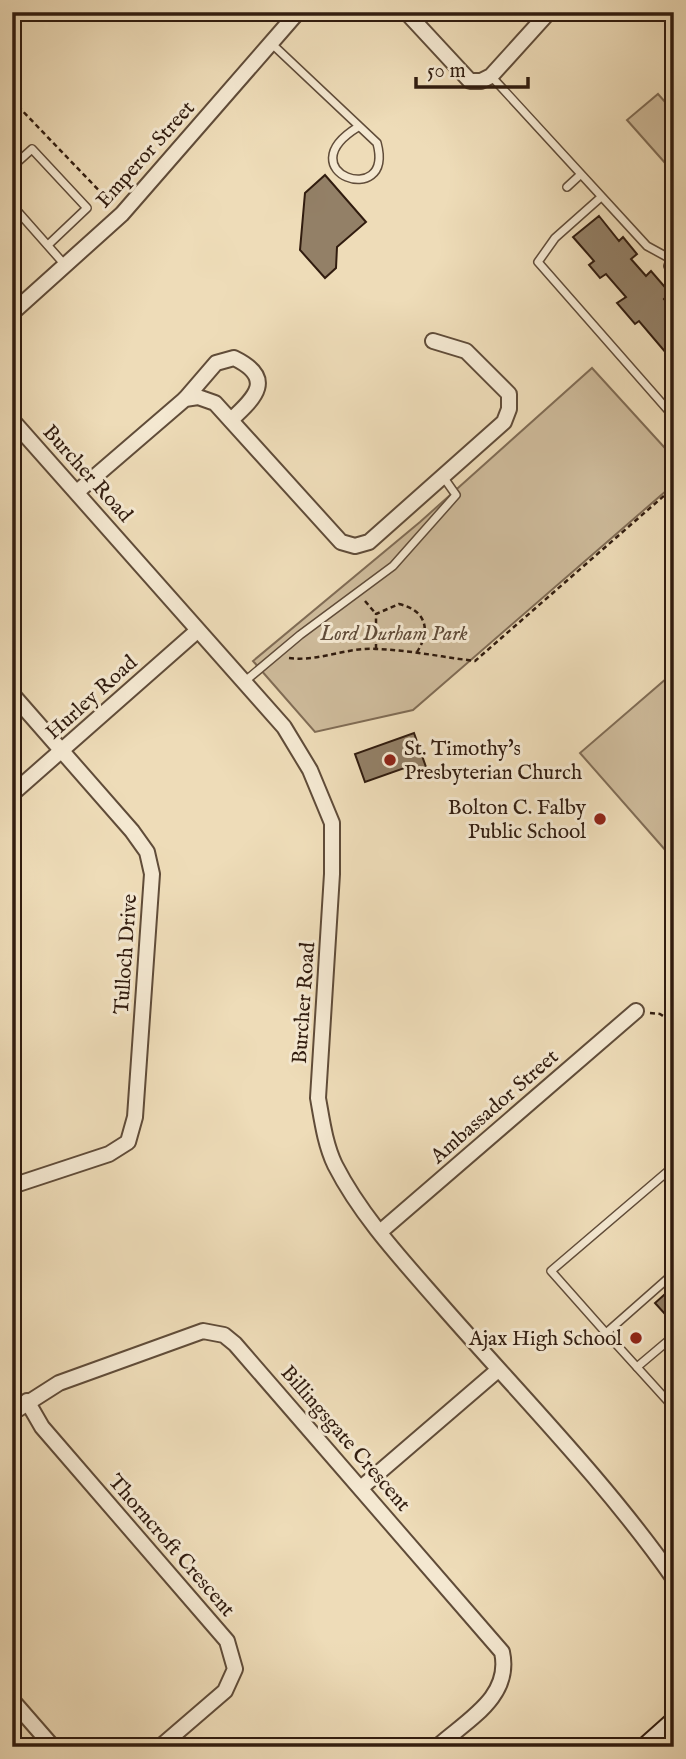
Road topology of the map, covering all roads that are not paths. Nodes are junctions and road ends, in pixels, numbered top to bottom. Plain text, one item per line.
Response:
1 (298, 12) edge
2 (407, 12) edge
3 (550, 12) edge
4 (272, 44) junction
5 (491, 76) junction
6 (358, 127) junction
7 (12, 167) edge
8 (580, 175) junction
9 (567, 187) dead end
10 (600, 198) junction
11 (12, 205) edge
12 (48, 245) junction
13 (674, 250) edge
14 (669, 258) junction
15 (66, 266) junction
16 (674, 281) edge
17 (12, 313) edge
18 (433, 341) dead end
19 (185, 399) junction
20 (674, 417) edge
21 (12, 420) edge
22 (231, 420) junction
23 (444, 478) junction
24 (77, 492) junction
25 (197, 631) junction
26 (244, 682) junction
27 (12, 694) edge
28 (62, 751) junction
29 (12, 794) edge
30 (636, 1011) road end
31 (672, 1171) edge
32 (12, 1186) edge
33 (380, 1232) junction
34 (674, 1273) edge
35 (606, 1333) junction
36 (669, 1340) dead end
37 (637, 1367) junction
38 (498, 1370) junction
39 (27, 1401) junction
40 (674, 1408) edge
41 (12, 1413) edge
42 (362, 1488) junction
43 (674, 1579) edge
44 (12, 1700) edge
45 (674, 1722) edge
46 (53, 1747) edge
47 (160, 1747) edge
48 (437, 1747) edge
49 (646, 1747) edge

1 - 4 street, Emperor Street
2 - 5 street
3 - 5 street
4 - 6 lane
4 - 15 street, Emperor Street
5 - 8 lane
6 - 6 lane
7 - 12 lane
8 - 9 lane
8 - 10 lane
10 - 14 lane
10 - 20 lane
11 - 12 lane
12 - 15 lane
13 - 14 lane
14 - 16 lane
15 - 17 street, Emperor Street
18 - 23 street
19 - 22 street
19 - 22 street
19 - 24 street
21 - 24 street, Burcher Road
22 - 23 street
23 - 26 lane
24 - 25 street, Burcher Road
25 - 26 street, Burcher Road
25 - 28 street, Hurley Road
26 - 33 street, Burcher Road
27 - 28 street, Tulloch Drive
28 - 29 street, Hurley Road
28 - 32 street, Tulloch Drive
30 - 33 street, Ambassador Street
31 - 35 lane
33 - 38 street, Burcher Road
34 - 35 lane
35 - 37 lane
36 - 37 lane
37 - 40 lane
38 - 42 street
38 - 43 street, Burcher Road
39 - 41 street, Billingsgate Crescent
39 - 42 street, Billingsgate Crescent
39 - 47 street, Thorncroft Crescent
42 - 48 street, Billingsgate Crescent
44 - 46 street
45 - 49 main road

